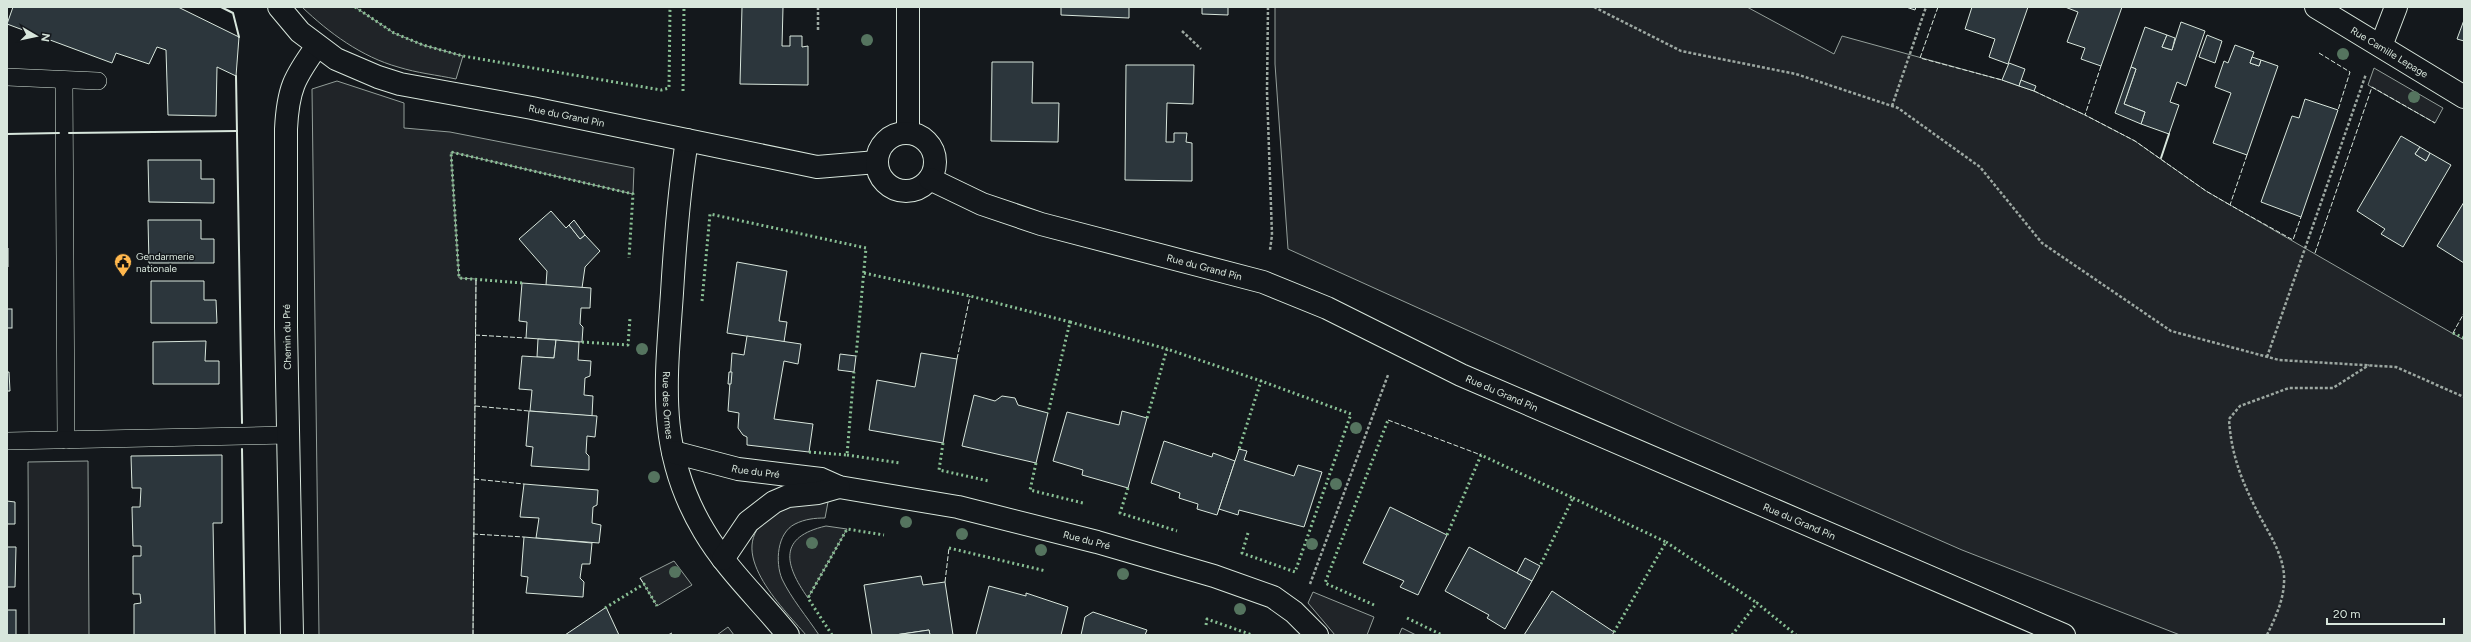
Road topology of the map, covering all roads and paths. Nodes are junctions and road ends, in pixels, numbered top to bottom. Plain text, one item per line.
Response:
1 (279, 7) edge
2 (818, 7) edge
3 (908, 7) edge
4 (1268, 7) edge
5 (1594, 7) edge
6 (1926, 7) edge
7 (2316, 7) edge
8 (2396, 7) edge
9 (818, 30) dead end
10 (1182, 31) dead end
11 (317, 46) junction
12 (2382, 46) junction
13 (1201, 49) dead end
14 (2368, 66) dead end
15 (7, 77) edge
16 (64, 80) junction
17 (98, 81) dead end
18 (2464, 96) edge
19 (1892, 106) junction
20 (908, 133) junction
21 (687, 140) junction
22 (877, 162) junction
23 (930, 179) junction
24 (1270, 251) dead end
25 (2267, 357) junction
26 (2370, 365) junction
27 (1388, 375) dead end
28 (2464, 397) edge
29 (288, 435) junction
30 (66, 440) junction
31 (7, 441) edge
32 (673, 452) junction
33 (839, 487) junction
34 (723, 559) junction
35 (1310, 584) dead end
36 (292, 635) edge
37 (788, 635) edge
38 (1317, 635) edge
39 (2064, 635) edge
40 (2267, 635) edge

1 - 11 street, Rue du Grand Pin
2 - 9 path
3 - 20 street
4 - 24 path
5 - 19 path
6 - 19 path
7 - 12 street, Rue Camille Lepage
8 - 12 street
10 - 13 path
11 - 21 street, Rue du Grand Pin
11 - 29 street, Chemin du Pré
12 - 18 street, Rue Camille Lepage
14 - 25 path
15 - 16 lane
16 - 17 lane
16 - 30 lane
19 - 25 path
20 - 22 street
20 - 23 street
21 - 22 street, Rue du Grand Pin
21 - 32 street, Rue des Ormes
22 - 23 street
23 - 39 street, Rue du Grand Pin
25 - 26 path
26 - 28 path
26 - 40 path
27 - 35 path
29 - 30 lane
29 - 36 street, Chemin du Pré
30 - 31 lane
32 - 33 street, Rue du Pré
32 - 34 street, Rue des Ormes
33 - 34 street, Rue du Pré
33 - 38 street, Rue du Pré
34 - 37 street, Rue des Ormes

